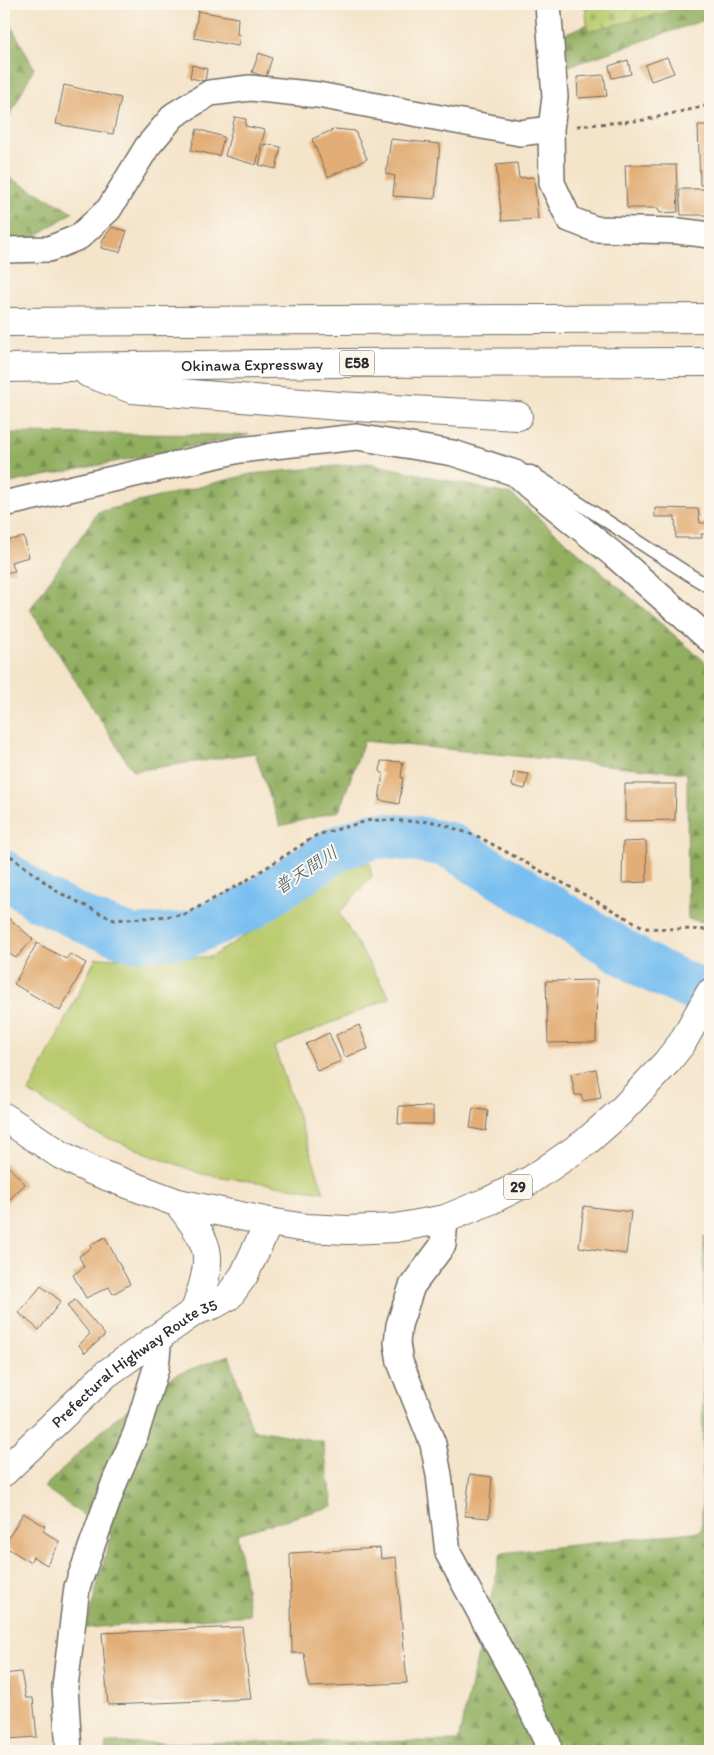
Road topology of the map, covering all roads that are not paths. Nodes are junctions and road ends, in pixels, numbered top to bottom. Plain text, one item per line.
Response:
1 (548, 4) edge
2 (551, 129) junction
3 (710, 235) edge
4 (4, 250) edge
5 (710, 318) edge
6 (4, 322) edge
7 (710, 362) edge
8 (70, 367) junction
9 (4, 368) edge
10 (518, 416) dead end
11 (515, 473) junction
12 (4, 504) edge
13 (710, 587) edge
14 (710, 640) edge
15 (706, 1002) edge
16 (4, 1117) edge
17 (178, 1203) junction
18 (445, 1219) junction
19 (269, 1222) junction
20 (195, 1310) junction
21 (159, 1337) junction
22 (4, 1472) edge
23 (69, 1751) edge
24 (550, 1751) edge

1 - 2 street
2 - 3 street
2 - 4 street
5 - 6 main road
7 - 8 main road, Okinawa Expressway / E58
8 - 9 main road, Okinawa Expressway / E58
8 - 10 main road
11 - 12 street
11 - 13 lane
11 - 14 street
15 - 18 main road, 29
16 - 17 main road, 29
17 - 19 main road, 29
17 - 20 main road
18 - 19 main road, 29
18 - 24 street
19 - 20 main road, Prefectural Highway Route 35
20 - 21 main road, Prefectural Highway Route 35
21 - 22 main road, Prefectural Highway Route 35
21 - 23 street

